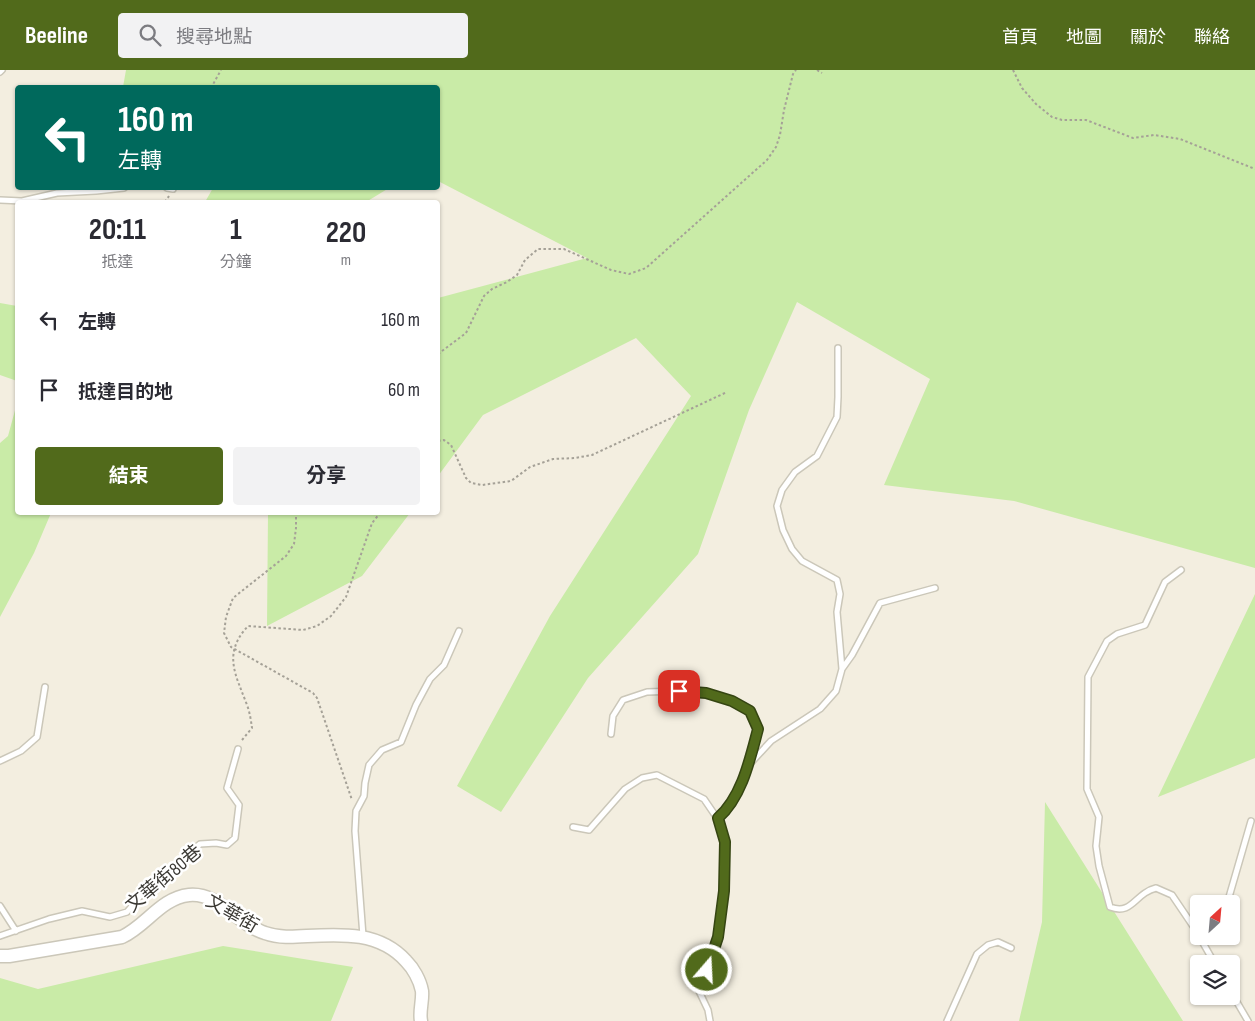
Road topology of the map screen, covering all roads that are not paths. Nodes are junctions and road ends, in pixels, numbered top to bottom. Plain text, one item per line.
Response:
1 (105, 190) edge
2 (0, 200) edge
3 (26, 200) edge
4 (15, 201) edge
5 (838, 348) dead end
6 (1181, 570) dead end
7 (934, 588) dead end
8 (459, 631) dead end
9 (842, 669) junction
10 (45, 687) dead end
11 (611, 734) dead end
12 (238, 749) dead end
13 (0, 761) edge
14 (745, 769) junction
15 (718, 818) junction
16 (1251, 821) dead end
17 (573, 827) dead end
18 (1230, 895) edge
19 (0, 906) edge
20 (1190, 919) edge
21 (16, 931) junction
22 (0, 936) edge
23 (363, 937) junction
24 (1011, 948) dead end
25 (0, 956) edge
26 (1239, 1005) edge
27 (421, 1021) edge
28 (710, 1021) edge
29 (947, 1021) edge
30 (1248, 1021) edge

1 - 3 lane
2 - 4 lane
5 - 9 lane
6 - 20 lane
7 - 9 lane
8 - 23 lane
9 - 14 lane
10 - 13 lane
11 - 14 lane
12 - 21 lane, 文華街80巷
14 - 15 lane
15 - 17 lane
15 - 28 lane
16 - 18 lane
19 - 21 lane
21 - 22 lane, 文華街80巷
23 - 25 street, 文華街
23 - 27 street, 文華街
24 - 29 lane
26 - 30 lane

